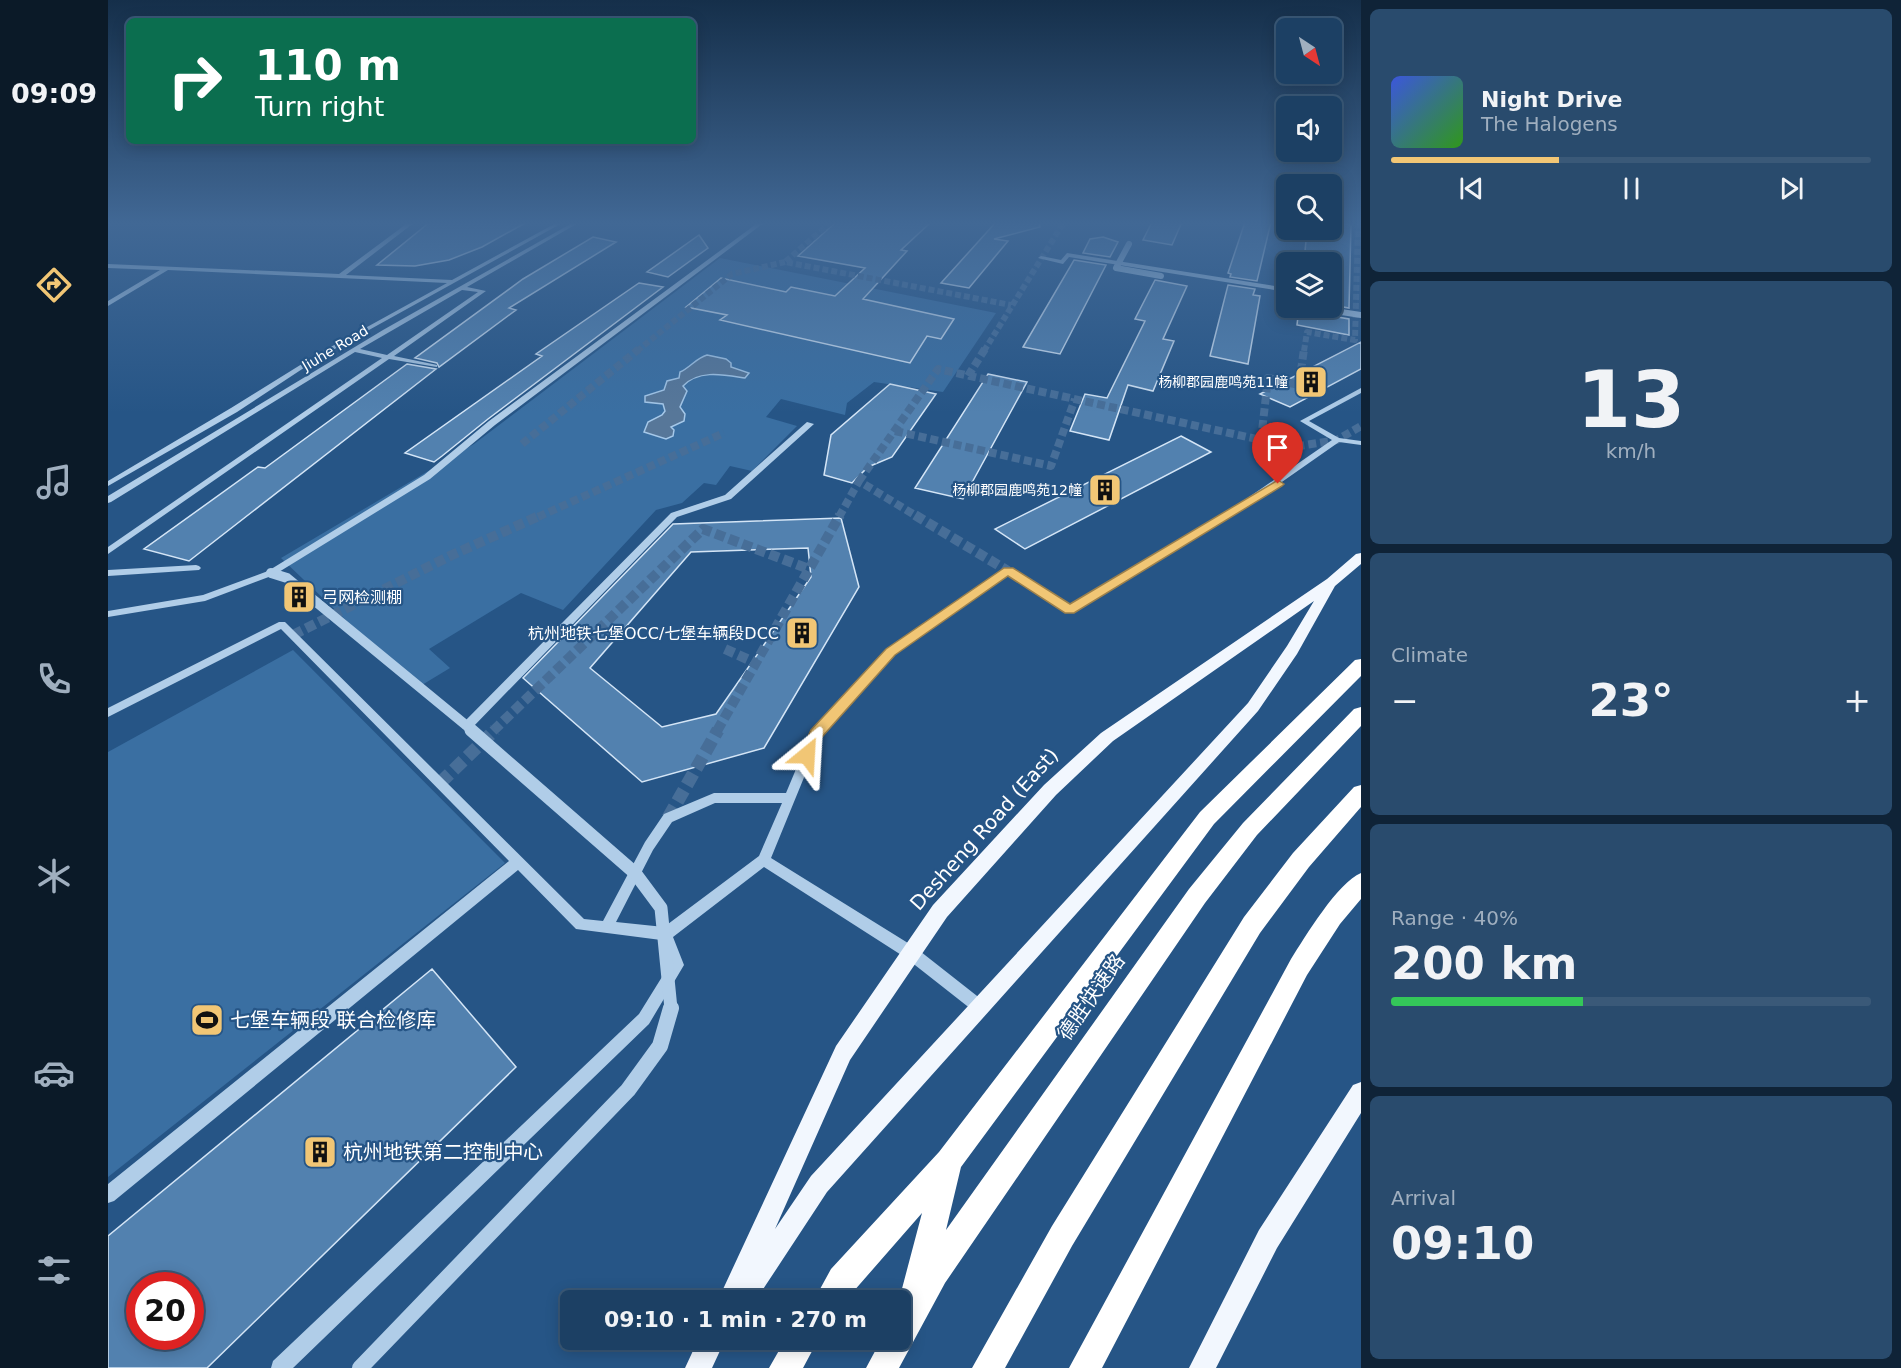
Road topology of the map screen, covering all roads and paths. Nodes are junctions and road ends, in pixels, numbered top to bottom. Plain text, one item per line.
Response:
1 (139, 286) edge
2 (443, 286) edge
3 (465, 286) edge
4 (676, 286) edge
5 (1261, 286) edge
6 (462, 288) junction
7 (1276, 288) edge
8 (108, 304) edge
9 (1342, 312) edge
10 (1361, 315) edge
11 (354, 350) junction
12 (385, 358) junction
13 (435, 366) dead end
14 (1361, 390) edge
15 (810, 424) dead end
16 (1337, 440) junction
17 (1361, 443) edge
18 (108, 484) edge
19 (108, 500) edge
20 (108, 551) edge
21 (1361, 556) edge
22 (196, 568) dead end
23 (108, 573) edge
24 (271, 573) junction
25 (1332, 582) junction
26 (108, 614) edge
27 (1361, 658) edge
28 (1361, 664) edge
29 (1342, 681) junction
30 (108, 712) edge
31 (1361, 714) edge
32 (466, 726) junction
33 (1361, 793) edge
34 (790, 798) junction
35 (764, 860) junction
36 (518, 862) junction
37 (1361, 883) edge
38 (606, 928) junction
39 (666, 934) junction
40 (911, 953) junction
41 (981, 1008) junction
42 (1361, 1093) edge
43 (949, 1161) junction
44 (108, 1195) edge
45 (735, 1290) edge
46 (749, 1290) edge
47 (836, 1290) edge
48 (911, 1302) edge
49 (911, 1317) edge
50 (707, 1350) edge
51 (709, 1350) edge
52 (797, 1350) edge
53 (892, 1350) edge
54 (699, 1366) edge
55 (280, 1368) edge
56 (360, 1368) edge
57 (785, 1368) edge
58 (882, 1368) edge
59 (988, 1368) edge
60 (1085, 1368) edge
61 (1202, 1368) edge

1 - 8 street
2 - 18 street, Jiuhe Road
3 - 6 street, Jiuhe Road
4 - 24 street
5 - 7 street
6 - 11 street, Jiuhe Road
6 - 12 street
9 - 10 street, bridge
11 - 12 street
11 - 19 street, Jiuhe Road
12 - 13 street
12 - 20 street
14 - 16 street
15 - 32 street
16 - 17 street
16 - 34 street
21 - 25 main road, Desheng Road (East)
22 - 23 street
24 - 26 street
24 - 32 street, bridge
25 - 40 main road, Desheng Road (East)
25 - 41 main road
27 - 29 highway
28 - 29 highway
29 - 43 highway
30 - 36 street
31 - 49 highway, 德胜快速路
32 - 56 street, bridge
33 - 59 highway
34 - 35 street
34 - 38 street
35 - 39 street
35 - 40 street
36 - 38 street
36 - 44 street
37 - 60 highway
38 - 39 street
39 - 55 street
40 - 41 street
40 - 45 main road, Desheng Road (East)
41 - 46 main road
42 - 61 main road
43 - 47 highway
43 - 48 highway
50 - 54 main road
51 - 54 main road
52 - 57 highway
53 - 58 highway, 德胜快速路

